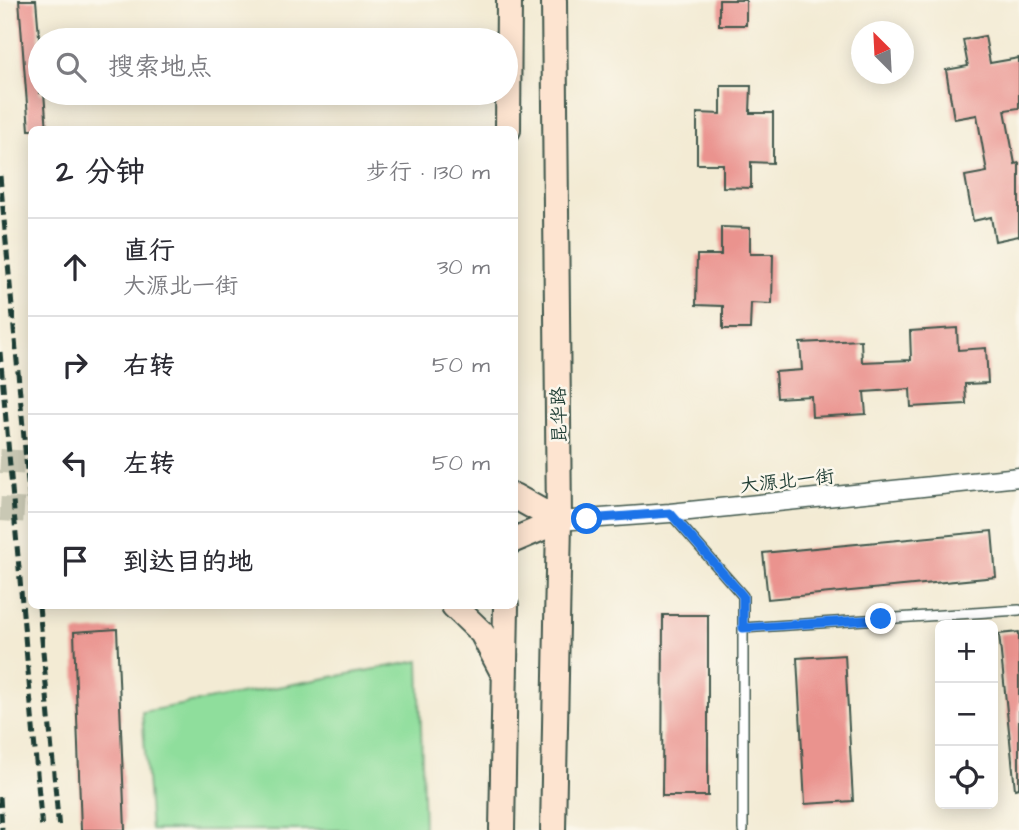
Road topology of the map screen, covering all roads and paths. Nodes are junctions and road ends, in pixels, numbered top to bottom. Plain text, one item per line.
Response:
1 (509, 0) edge
2 (554, 0) edge
3 (509, 28) edge
4 (508, 105) edge
5 (508, 126) edge
6 (1019, 477) edge
7 (518, 498) edge
8 (670, 513) junction
9 (559, 521) junction
10 (518, 538) edge
11 (457, 609) edge
12 (506, 609) edge
13 (1019, 610) edge
14 (743, 628) junction
15 (505, 677) junction
16 (502, 830) edge
17 (553, 830) edge
18 (743, 830) edge

1 - 3 main road
2 - 9 main road, 昆华路
4 - 5 main road
6 - 8 street, 大源北一街
7 - 9 main road
8 - 9 street, 大源北一街
8 - 14 lane
9 - 10 main road
9 - 17 main road, 昆华路
11 - 15 main road
12 - 15 main road
13 - 14 lane
14 - 18 lane
15 - 16 main road

